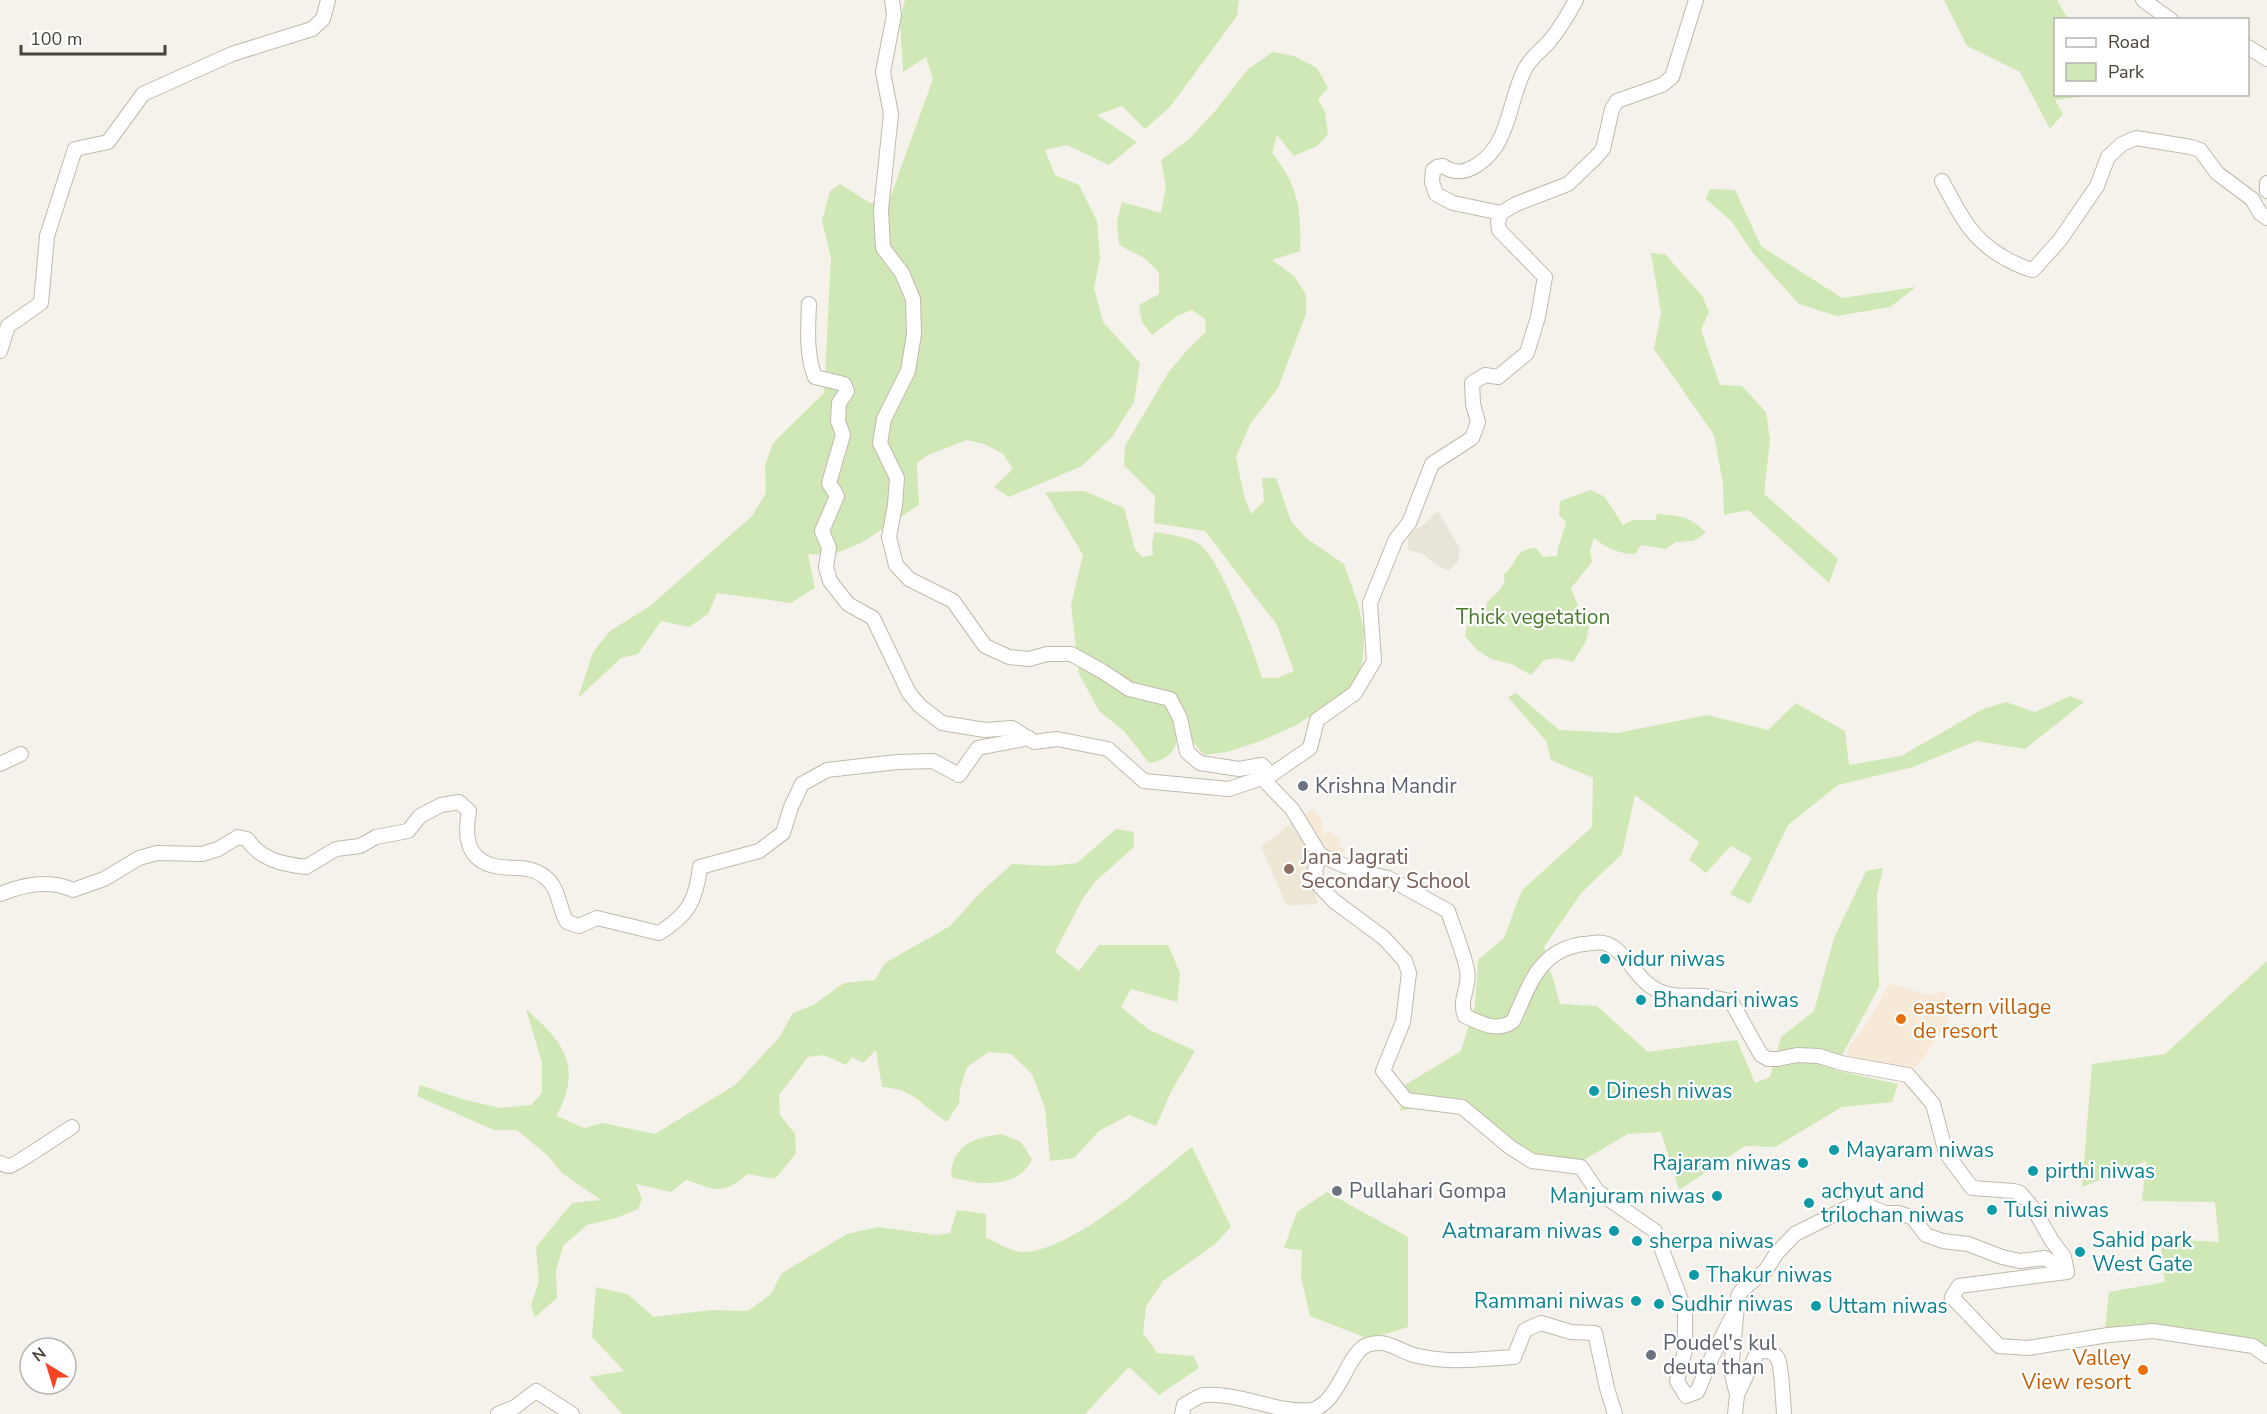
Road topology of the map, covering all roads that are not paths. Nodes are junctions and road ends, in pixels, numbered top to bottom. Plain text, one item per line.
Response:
1 (328, 0) edge
2 (892, 0) edge
3 (1576, 0) edge
4 (1696, 0) edge
5 (2143, 0) edge
6 (2168, 18) edge
7 (2249, 48) edge
8 (2267, 59) edge
9 (1942, 181) dead end
10 (2267, 183) edge
11 (2267, 191) edge
12 (1501, 213) junction
13 (2267, 218) edge
14 (810, 304) dead end
15 (0, 351) edge
16 (1029, 738) junction
17 (21, 754) dead end
18 (0, 764) edge
19 (1270, 775) junction
20 (1320, 855) junction
21 (0, 894) edge
22 (72, 1127) dead end
23 (0, 1163) edge
24 (2067, 1272) junction
25 (1736, 1310) junction
26 (2267, 1356) edge
27 (1737, 1395) junction
28 (498, 1414) edge
29 (572, 1414) edge
30 (1182, 1414) edge
31 (1615, 1414) edge
32 (1735, 1414) edge
33 (1784, 1414) edge

1 - 15 street
2 - 19 street
3 - 12 street
4 - 12 street
5 - 6 street
7 - 8 street
9 - 13 street
10 - 11 street
12 - 19 street
14 - 16 street
16 - 19 street
16 - 21 street
17 - 18 street
19 - 20 street
20 - 24 street
20 - 25 street
22 - 23 street
24 - 25 street
24 - 26 street
25 - 27 street
27 - 32 street
27 - 33 street
28 - 29 street
30 - 31 street

